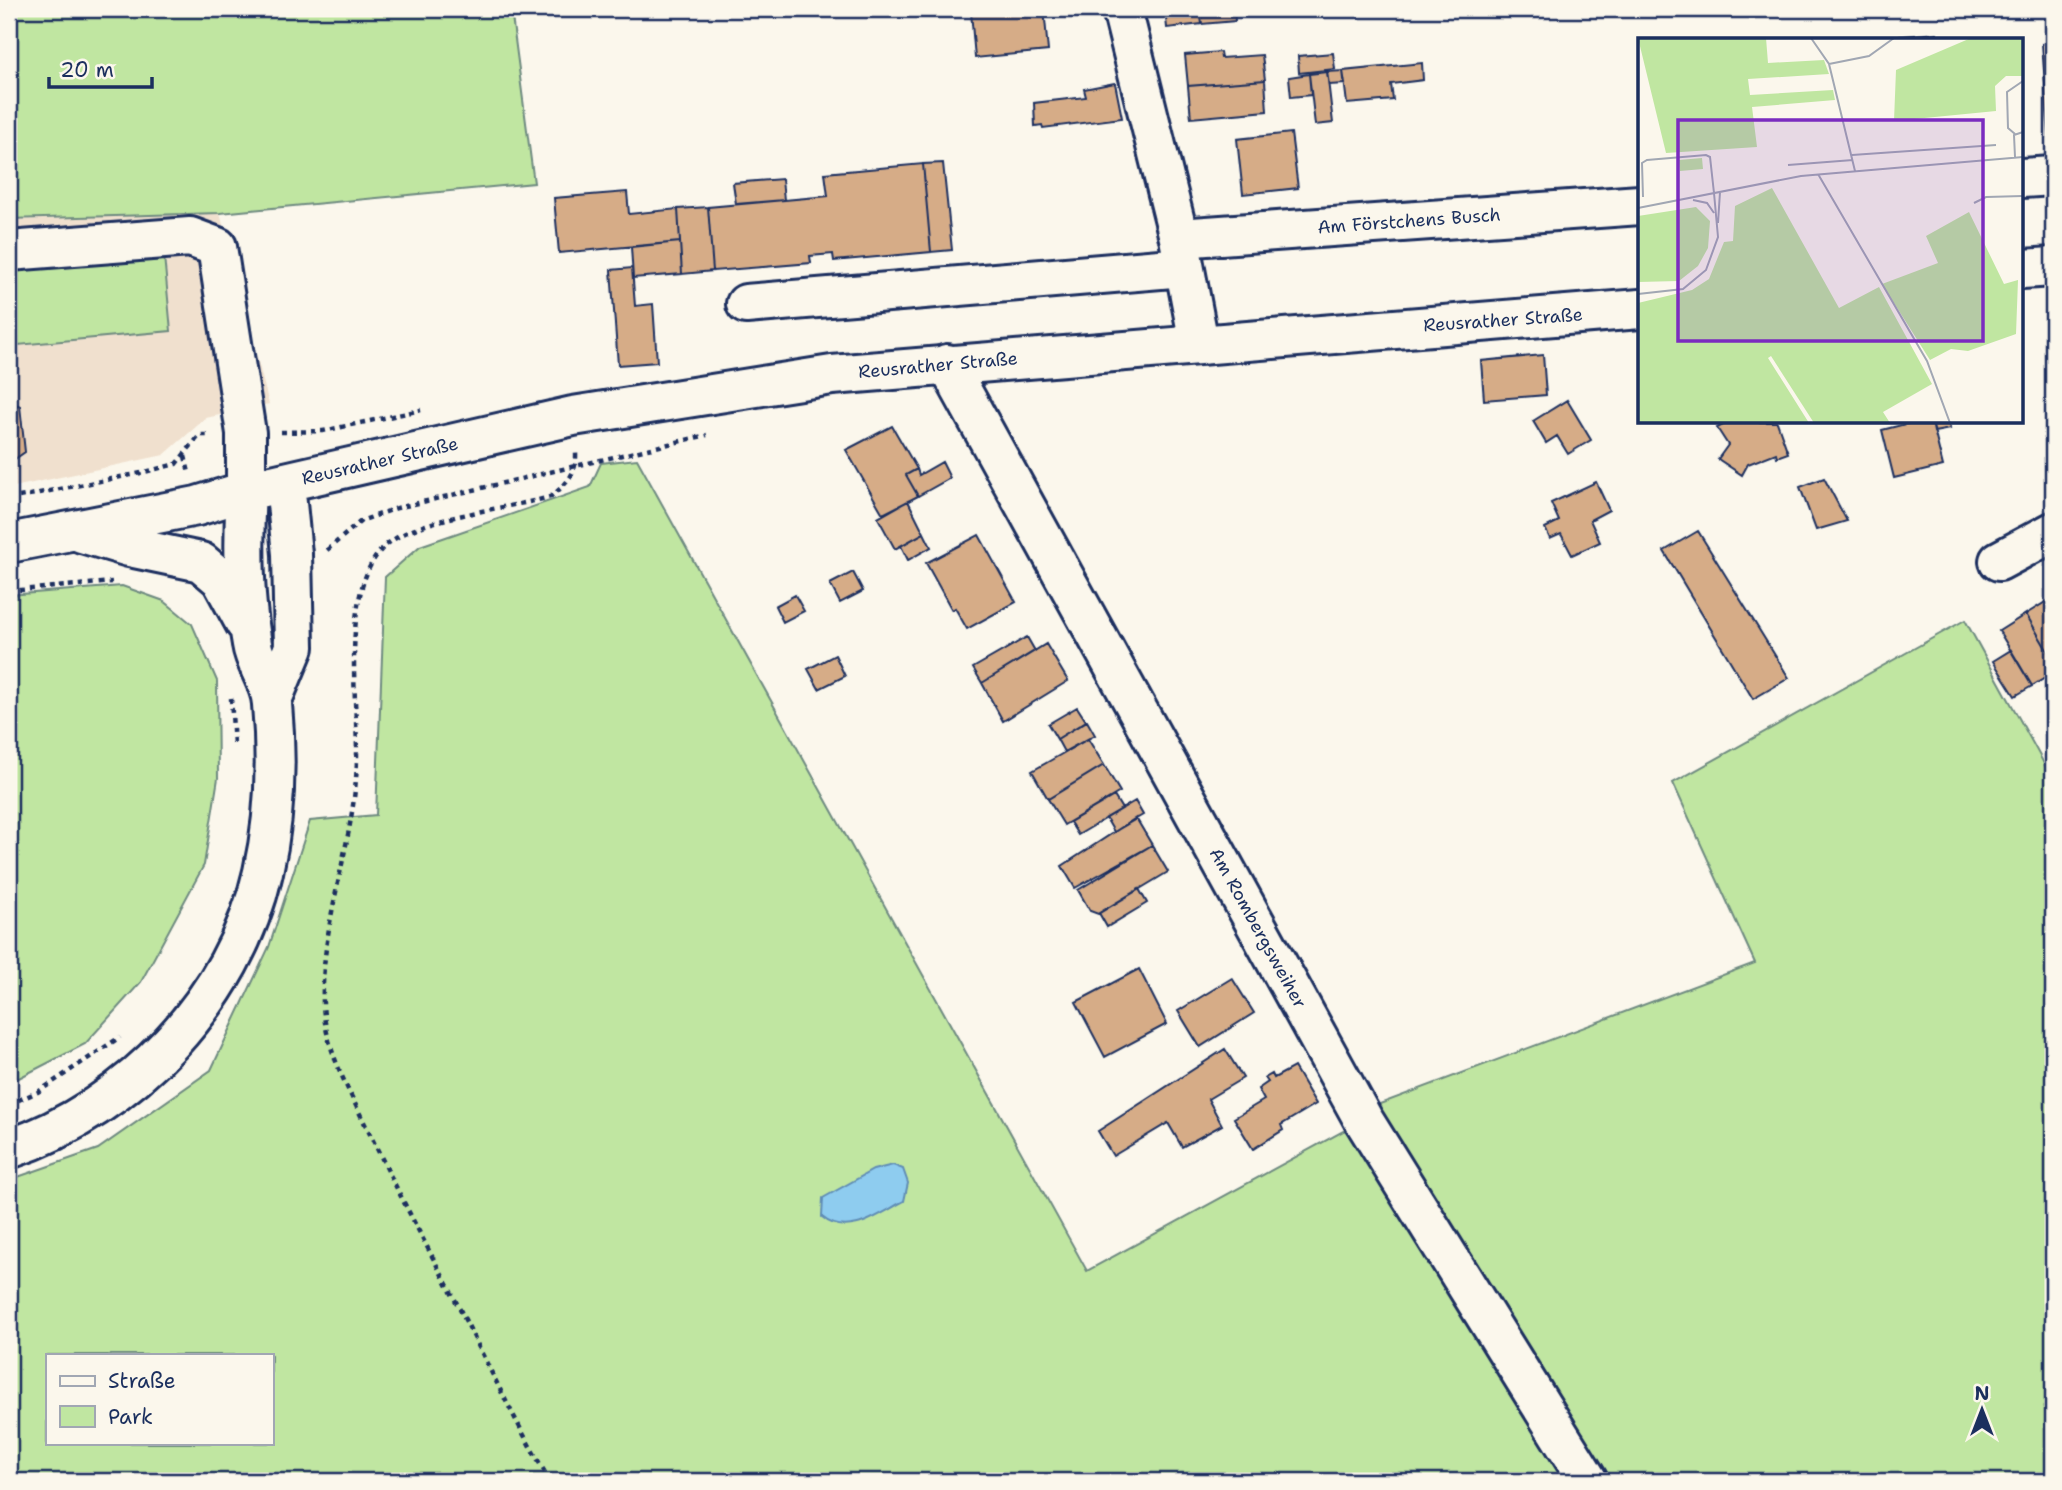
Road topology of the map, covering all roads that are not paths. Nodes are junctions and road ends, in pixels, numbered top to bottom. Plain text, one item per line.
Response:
1 (1122, 9) edge
2 (2053, 176) edge
3 (2024, 178) edge
4 (1638, 205) edge
5 (9, 251) edge
6 (1181, 252) junction
7 (2053, 267) edge
8 (2024, 269) edge
9 (746, 304) dead end
10 (1638, 309) edge
11 (1199, 344) junction
12 (947, 364) junction
13 (285, 483) junction
14 (246, 491) junction
15 (77, 531) junction
16 (2053, 532) edge
17 (9, 543) edge
18 (1999, 561) dead end
19 (250, 632) junction
20 (272, 701) junction
21 (9, 1149) edge
22 (1588, 1481) edge

1 - 6 main road
2 - 3 main road
4 - 6 main road, Am Förstchens Busch
5 - 14 main road
6 - 9 main road, Am Förstchens Busch
6 - 11 main road
7 - 8 main road
10 - 11 main road, Reusrather Straße
11 - 12 main road, Reusrather Straße
12 - 13 main road, Reusrather Straße
12 - 22 main road, Am Rombergsweiher
13 - 14 main road, Reusrather Straße
13 - 20 main road
14 - 15 main road, Reusrather Straße
14 - 19 main road
15 - 17 main road, Reusrather Straße
15 - 19 main road
16 - 18 main road
19 - 20 main road
20 - 21 main road

